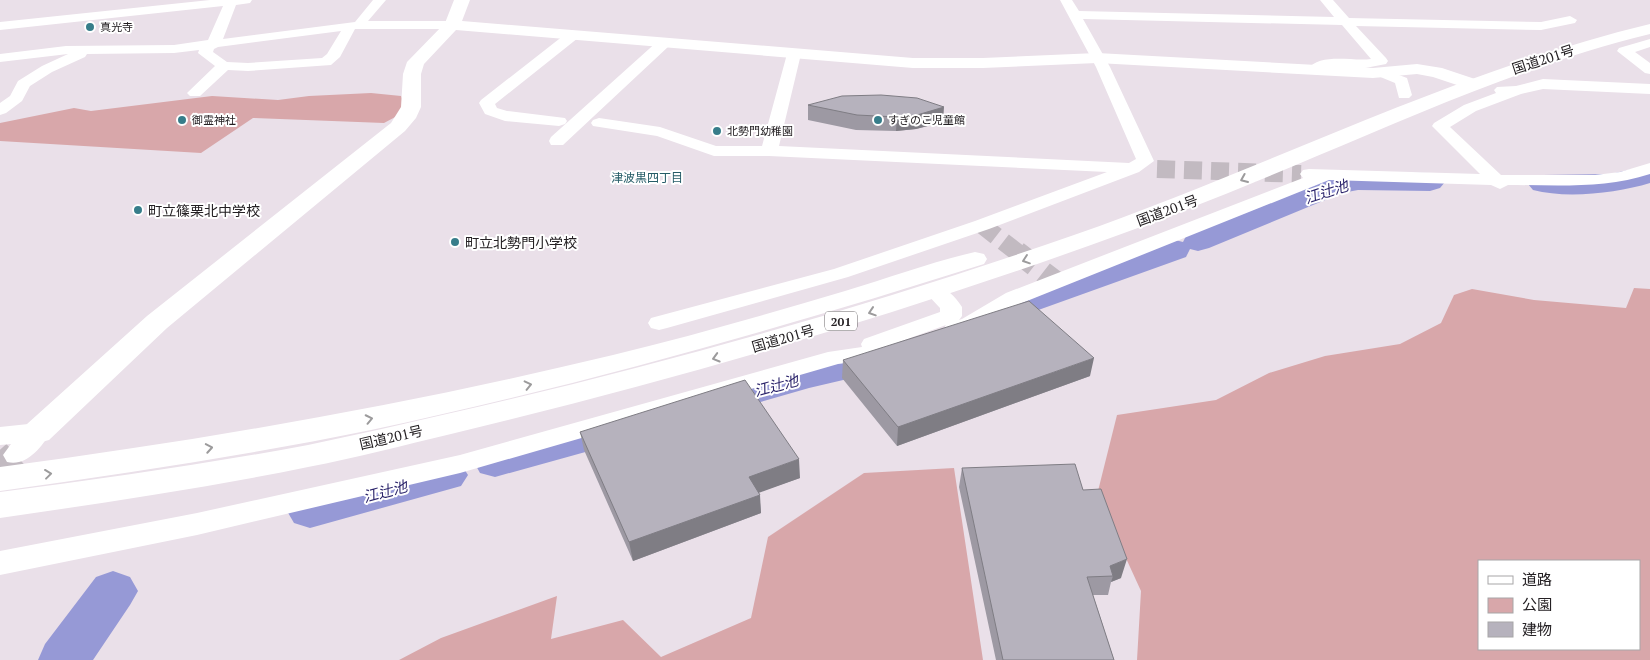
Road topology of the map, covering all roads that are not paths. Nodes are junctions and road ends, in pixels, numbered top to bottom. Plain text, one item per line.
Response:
1 (246, 0) edge
2 (257, 0) edge
3 (380, 0) edge
4 (462, 0) edge
5 (1066, 0) edge
6 (1326, 0) edge
7 (231, 4) edge
8 (1074, 15) junction
9 (1650, 17) edge
10 (1570, 20) dead end
11 (1346, 22) junction
12 (452, 25) junction
13 (0, 26) edge
14 (354, 26) junction
15 (1650, 29) edge
16 (573, 35) junction
17 (10, 43) dead end
18 (664, 43) junction
19 (1650, 43) edge
20 (210, 45) junction
21 (66, 50) junction
22 (88, 50) junction
23 (794, 54) junction
24 (0, 58) edge
25 (1097, 58) junction
26 (1523, 65) junction
27 (224, 66) junction
28 (1314, 70) junction
29 (1650, 70) edge
30 (1382, 73) junction
31 (1461, 80) junction
32 (1543, 84) junction
33 (1650, 89) edge
34 (1516, 92) junction
35 (195, 93) dead end
36 (1404, 95) junction
37 (0, 110) edge
38 (559, 121) dead end
39 (599, 123) dead end
40 (557, 141) dead end
41 (770, 151) junction
42 (1133, 168) junction
43 (1650, 168) edge
44 (1157, 169) tunnel mouth
45 (1495, 180) junction
46 (1650, 182) edge
47 (936, 292) junction
48 (659, 323) dead end
49 (836, 357) junction
50 (38, 432) joint
51 (8, 446) tunnel mouth
52 (0, 479) tunnel mouth
53 (0, 505) edge
54 (0, 563) edge

1 - 7 street
2 - 7 street
3 - 14 street
4 - 12 main road
5 - 8 street
6 - 11 street
7 - 13 street
7 - 20 street
8 - 11 street
8 - 25 street
9 - 31 main road, 国道201号 / 201
10 - 11 street
11 - 28 street
12 - 14 street
12 - 16 main road
12 - 50 main road
14 - 20 street
14 - 27 street
15 - 26 main road, 国道201号 / 201
16 - 18 main road
16 - 38 street
17 - 21 street
18 - 23 main road
18 - 40 street
19 - 29 street
20 - 22 street
20 - 27 street
21 - 22 street
21 - 24 street
22 - 37 street
23 - 25 main road
23 - 41 street
25 - 28 main road
25 - 42 street
26 - 31 main road, 国道201号 / 201
26 - 32 street
27 - 35 street
28 - 30 main road
30 - 31 main road
30 - 36 street
31 - 34 street
31 - 36 main road, 国道201号 / 201
31 -> 47 main road, 国道201号 / 201
32 - 33 street
32 - 34 street
34 - 45 street
52 -> 36 main road, 国道201号 / 201
39 - 41 street
41 - 42 street
42 - 44 street
42 - 48 street
43 - 45 street
45 - 46 street
45 - 49 street
47 - 49 street
47 -> 53 main road, 国道201号 / 201
49 - 54 street
50 - 51 street

